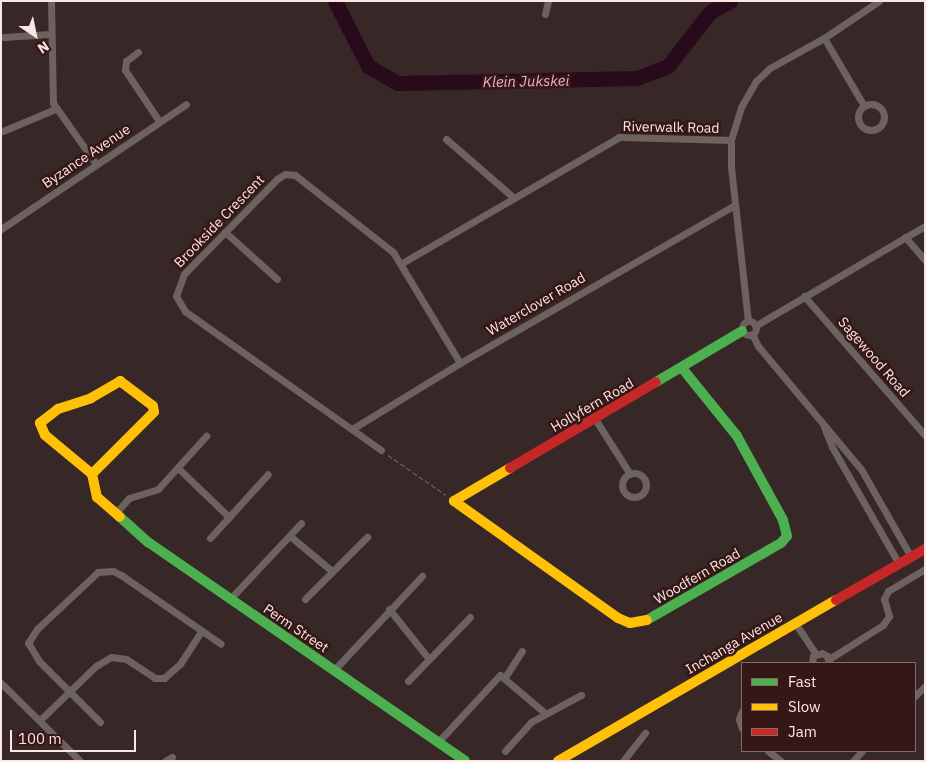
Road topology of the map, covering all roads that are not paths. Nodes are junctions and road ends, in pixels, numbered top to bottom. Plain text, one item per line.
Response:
1 (51, 1) edge
2 (548, 1) edge
3 (879, 1) edge
4 (545, 14) dead end
5 (50, 34) junction
6 (4, 37) dead end
7 (824, 38) junction
8 (138, 52) dead end
9 (186, 104) dead end
10 (864, 106) dead end
11 (55, 109) junction
12 (159, 121) junction
13 (3, 131) dead end
14 (446, 139) dead end
15 (731, 140) junction
16 (96, 164) junction
17 (513, 197) junction
18 (735, 205) junction
19 (925, 226) edge
20 (1, 229) edge
21 (225, 232) junction
22 (905, 237) junction
23 (925, 260) edge
24 (402, 263) junction
25 (277, 279) dead end
26 (804, 296) junction
27 (752, 324) junction
28 (747, 332) junction
29 (460, 363) junction
30 (682, 368) junction
31 (595, 419) junction
32 (824, 427) junction
33 (352, 429) junction
34 (925, 435) edge
35 (206, 436) dead end
36 (381, 450) road end
37 (178, 468) junction
38 (861, 469) junction
39 (92, 474) junction
40 (268, 474) dead end
41 (630, 474) dead end
42 (849, 476) junction
43 (454, 501) joint
44 (115, 514) junction
45 (229, 517) junction
46 (301, 523) dead end
47 (893, 523) junction
48 (880, 530) junction
49 (290, 536) junction
50 (367, 537) dead end
51 (210, 538) dead end
52 (925, 549) edge
53 (911, 557) junction
54 (899, 564) junction
55 (925, 568) edge
56 (332, 570) junction
57 (422, 576) dead end
58 (230, 599) junction
59 (305, 599) dead end
60 (389, 609) junction
61 (470, 617) dead end
62 (796, 623) junction
63 (201, 632) junction
64 (221, 644) dead end
65 (522, 651) dead end
66 (816, 654) junction
67 (429, 659) junction
68 (829, 661) edge
69 (812, 662) edge
70 (334, 670) junction
71 (505, 676) junction
72 (408, 681) dead end
73 (1, 683) edge
74 (925, 686) edge
75 (70, 691) junction
76 (580, 694) dead end
77 (916, 695) edge
78 (545, 712) junction
79 (741, 713) edge
80 (40, 720) junction
81 (100, 722) dead end
82 (741, 726) edge
83 (645, 733) dead end
84 (438, 742) junction
85 (505, 751) dead end
86 (769, 752) edge
87 (172, 757) dead end
88 (80, 761) edge
89 (165, 761) edge
90 (465, 761) edge
91 (558, 761) edge
92 (623, 761) edge
93 (781, 761) edge

1 - 5 street
2 - 4 street
3 - 7 street, Riverwalk Road
5 - 6 street
5 - 11 street
7 - 10 street
7 - 15 street, Riverwalk Road
8 - 12 street
9 - 12 street, Byzance Avenue
11 - 13 street
11 - 16 street
12 - 16 street, Byzance Avenue
14 - 17 street
15 - 17 street, Riverwalk Road
15 - 18 street
16 - 20 street, Byzance Avenue
17 - 24 street, Riverwalk Road
18 - 27 street
18 - 29 street, Waterclover Road
19 - 22 street
21 - 24 street, Brookside Crescent
21 - 25 street
21 - 33 street, Brookside Crescent
22 - 23 street
22 - 26 street
24 - 29 street, Brookside Crescent
26 - 27 street
26 - 34 street, Sagewood Road
27 - 28 street
27 - 28 street
28 - 30 street, Hollyfern Road
28 - 32 street
29 - 33 street, Waterclover Road
30 - 31 street, Hollyfern Road
30 - 43 street, Woodfern Road
31 - 41 street
31 - 43 street, Hollyfern Road
32 - 38 street
32 - 42 street
33 - 36 street, Brookside Crescent
35 - 37 street
37 - 44 street
37 - 45 street
38 - 42 street
38 - 47 street
39 - 39 street
39 - 44 street, Perm Street
40 - 45 street
42 - 48 street
44 - 58 street, Perm Street
45 - 51 street
46 - 49 street
47 - 48 street
47 - 53 street
48 - 54 street
49 - 56 street
49 - 58 street
50 - 56 street
52 - 53 street, Inchanga Avenue
53 - 54 street, Inchanga Avenue
54 - 62 street, Inchanga Avenue
55 - 68 street
56 - 59 street
57 - 60 street
58 - 70 street, Perm Street
60 - 67 street
60 - 70 street
61 - 67 street
62 - 66 street
62 - 91 street, Inchanga Avenue
63 - 64 street
63 - 75 street
63 - 75 street
65 - 71 street
66 - 68 street
66 - 69 street
67 - 72 street
70 - 84 street, Perm Street
71 - 78 street
71 - 84 street
73 - 80 street
74 - 77 street
75 - 80 street
75 - 81 street
76 - 78 street
78 - 85 street
79 - 82 street
80 - 88 street
83 - 92 street
84 - 90 street, Perm Street
86 - 93 street
87 - 89 street

